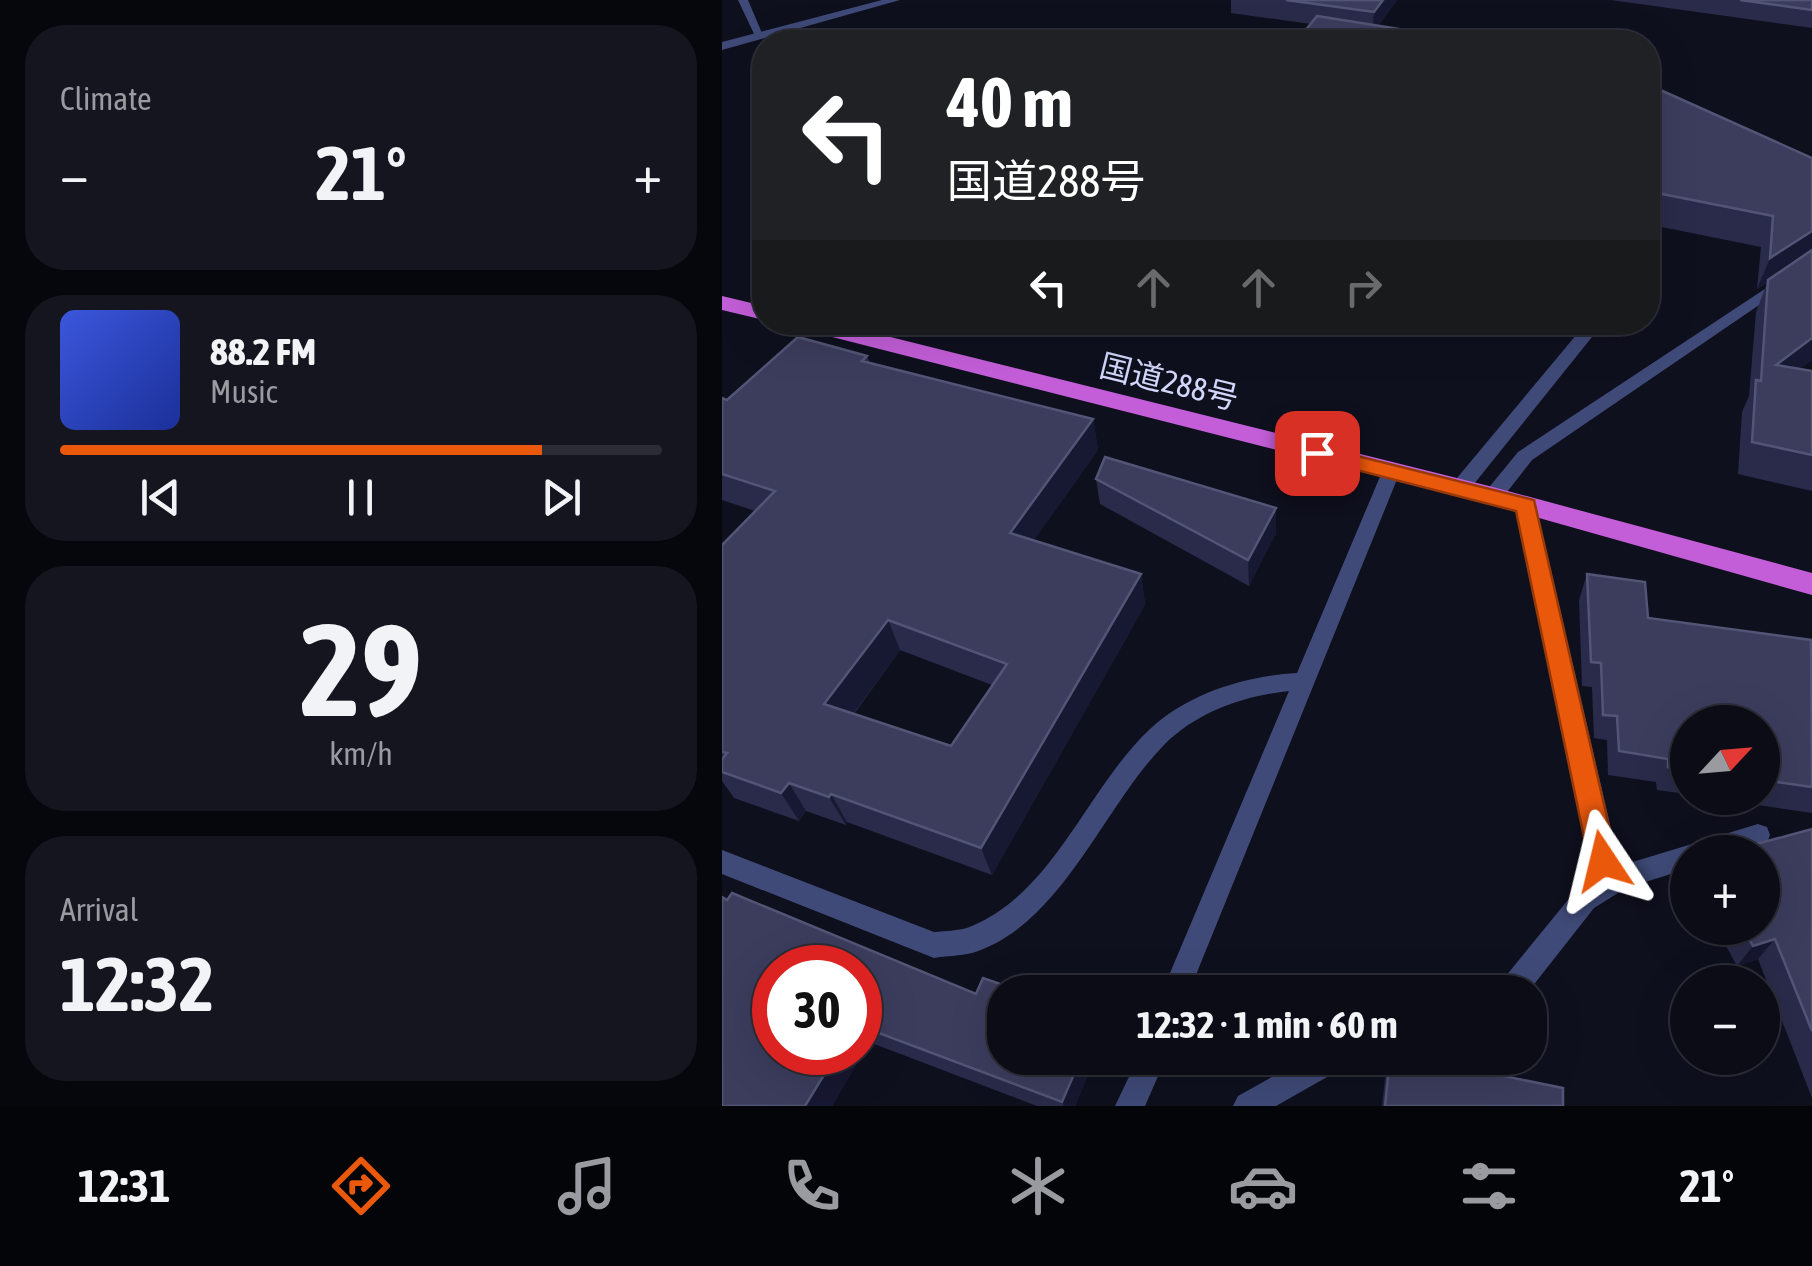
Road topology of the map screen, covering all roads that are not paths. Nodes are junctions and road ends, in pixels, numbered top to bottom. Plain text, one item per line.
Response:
1 (743, 0) edge
2 (895, 0) edge
3 (757, 30) edge
4 (782, 30) edge
5 (752, 38) edge
6 (722, 46) edge
7 (1812, 262) edge
8 (722, 302) edge
9 (752, 310) edge
10 (851, 335) edge
11 (1585, 335) edge
12 (1391, 472) junction
13 (1459, 488) junction
14 (1493, 496) junction
15 (1526, 506) junction
16 (1812, 584) edge
17 (1306, 681) junction
18 (722, 862) edge
19 (1670, 863) edge
20 (1606, 886) junction
21 (1183, 975) edge
22 (1525, 975) edge
23 (1144, 1075) edge
24 (1302, 1075) edge
25 (1130, 1106) edge
26 (1248, 1106) edge

1 - 3 street
2 - 4 street
5 - 6 street
7 - 14 street
8 - 9 highway
10 - 12 highway, 国道288号
11 - 13 street
12 - 13 highway, 国道288号
12 - 17 street
13 - 14 highway, 国道288号
14 - 15 highway, 国道288号
15 - 16 highway, 国道288号
15 - 20 street
17 - 18 street
17 - 21 street
19 - 20 street
20 - 22 street
23 - 25 street
24 - 26 street

